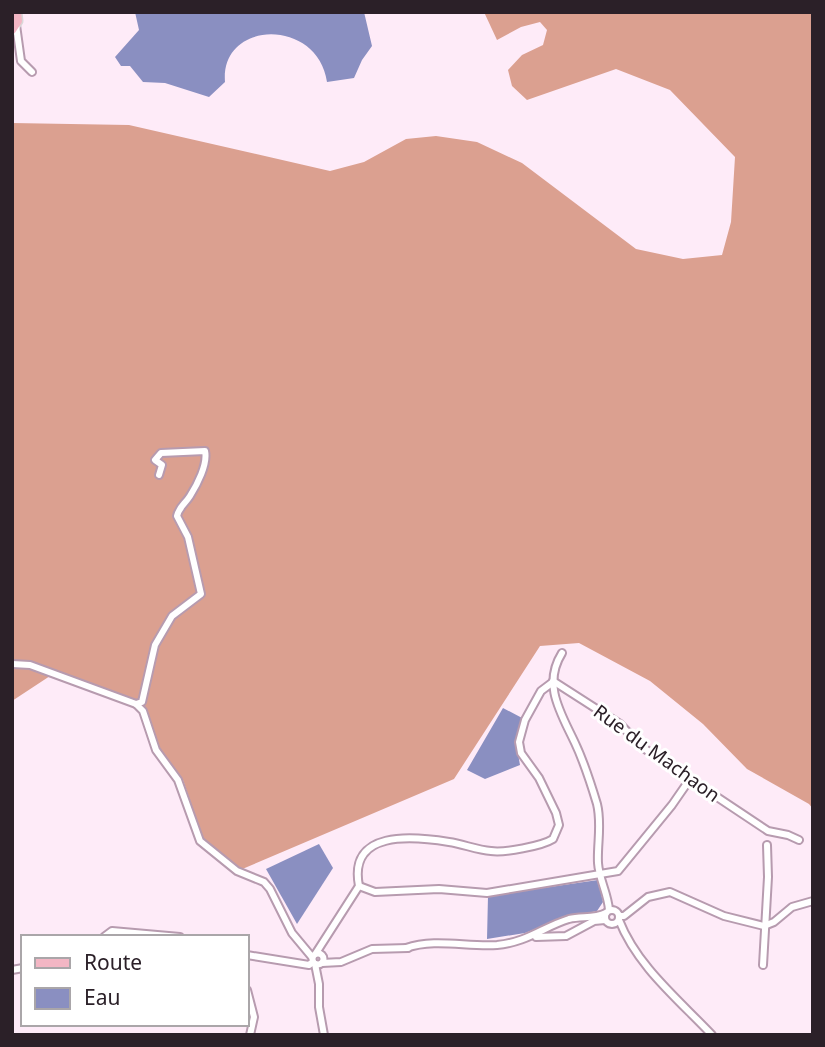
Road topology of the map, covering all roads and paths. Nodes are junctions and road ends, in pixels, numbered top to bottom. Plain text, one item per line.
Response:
1 (16, 19) edge
2 (12, 42) edge
3 (18, 50) junction
4 (32, 72) dead end
5 (159, 475) dead end
6 (562, 653) dead end
7 (12, 664) edge
8 (553, 682) junction
9 (136, 705) junction
10 (690, 779) junction
11 (799, 840) dead end
12 (767, 845) dead end
13 (600, 875) junction
14 (359, 886) junction
15 (813, 901) edge
16 (613, 916) junction
17 (764, 926) junction
18 (107, 935) edge
19 (157, 935) edge
20 (531, 937) junction
21 (248, 955) edge
22 (317, 958) junction
23 (763, 965) dead end
24 (248, 993) edge
25 (250, 1035) edge
26 (324, 1035) edge
27 (712, 1035) edge

1 - 3 street
2 - 3 street
3 - 4 street
5 - 9 street
6 - 8 street
7 - 9 street
8 - 10 street, Rue du Machaon
8 - 13 street
8 - 14 street
9 - 22 street
10 - 11 street, Rue du Machaon
10 - 13 street
12 - 17 street
13 - 14 street
13 - 16 street
14 - 22 street
15 - 17 street
16 - 17 street
16 - 20 street
16 - 20 street
16 - 27 street
17 - 23 street
18 - 19 street
20 - 22 street
21 - 22 street
22 - 26 street
24 - 25 street

